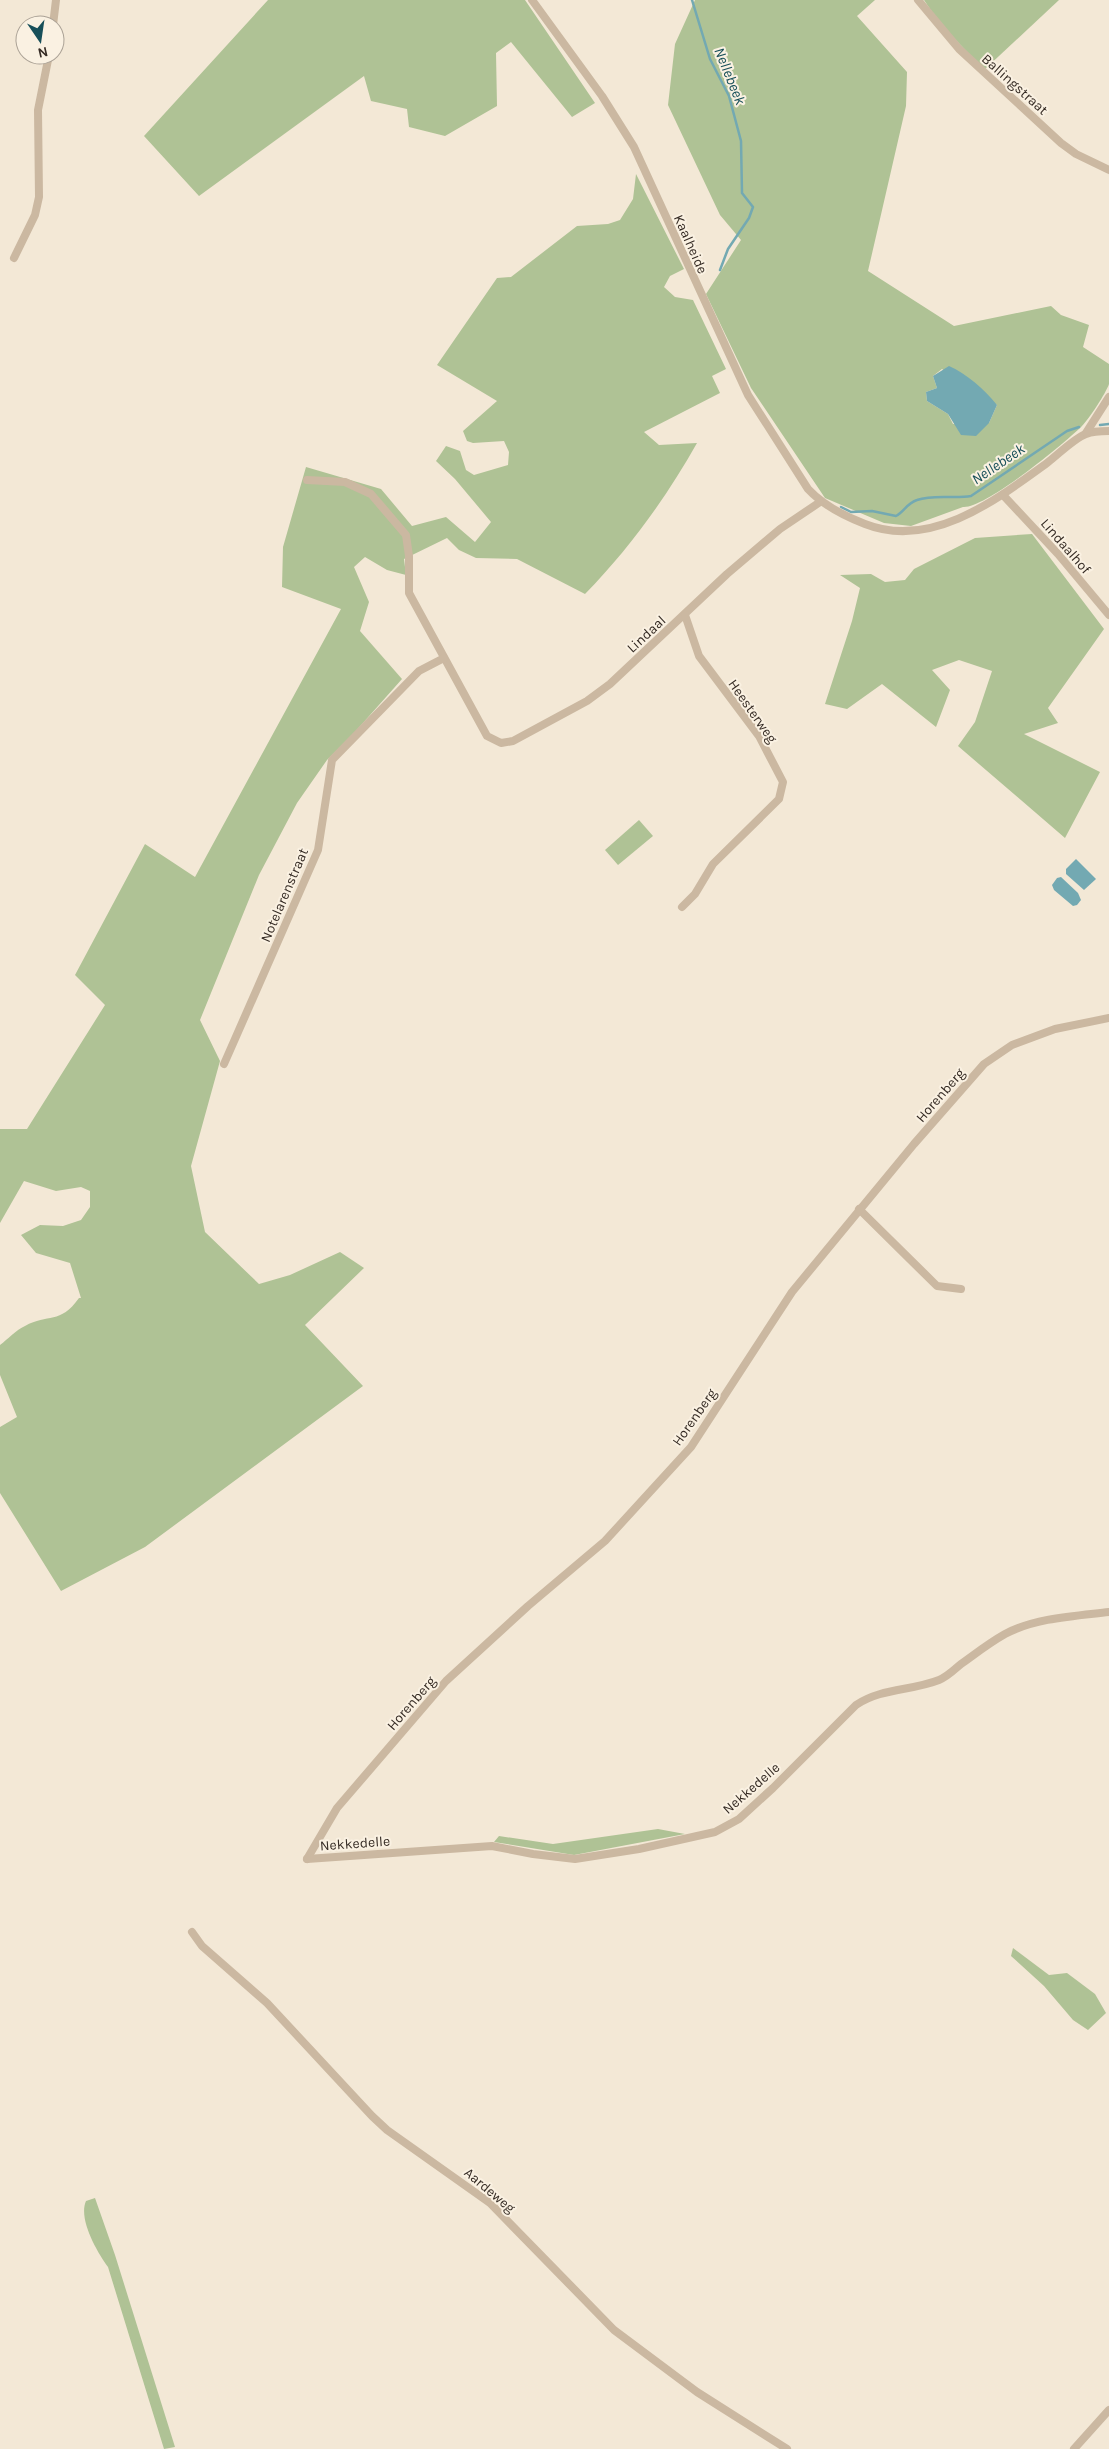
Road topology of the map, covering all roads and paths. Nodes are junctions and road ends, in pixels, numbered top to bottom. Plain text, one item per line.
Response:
1 (56, 0) edge
2 (532, 0) edge
3 (918, 0) edge
4 (54, 15) edge
5 (47, 65) edge
6 (1109, 170) edge
7 (14, 258) dead end
8 (1109, 397) edge
9 (1109, 431) edge
10 (1086, 434) junction
11 (308, 480) dead end
12 (1003, 495) junction
13 (820, 502) junction
14 (685, 615) junction
15 (1109, 615) edge
16 (444, 658) junction
17 (682, 907) dead end
18 (1109, 1018) edge
19 (224, 1064) dead end
20 (860, 1209) junction
21 (961, 1289) dead end
22 (1109, 1612) edge
23 (307, 1859) joint
24 (192, 1932) dead end
25 (1109, 2410) edge
26 (788, 2449) edge
27 (1074, 2449) edge

1 - 4 street
2 - 13 street, Kaalheide
3 - 6 street, Ballingstraat
5 - 7 street
8 - 10 street
9 - 10 street
10 - 12 street
11 - 16 street, Lindaal
12 - 13 street
12 - 15 street, Lindaalhof
13 - 14 street, Lindaal
14 - 16 street, Lindaal
14 - 17 street, Heesterweg
16 - 19 street, Notelarenstraat
18 - 20 street, Horenberg
20 - 21 street
20 - 23 street, Horenberg
22 - 23 street, Nekkedelle
24 - 26 street, Aardeweg
25 - 27 street

